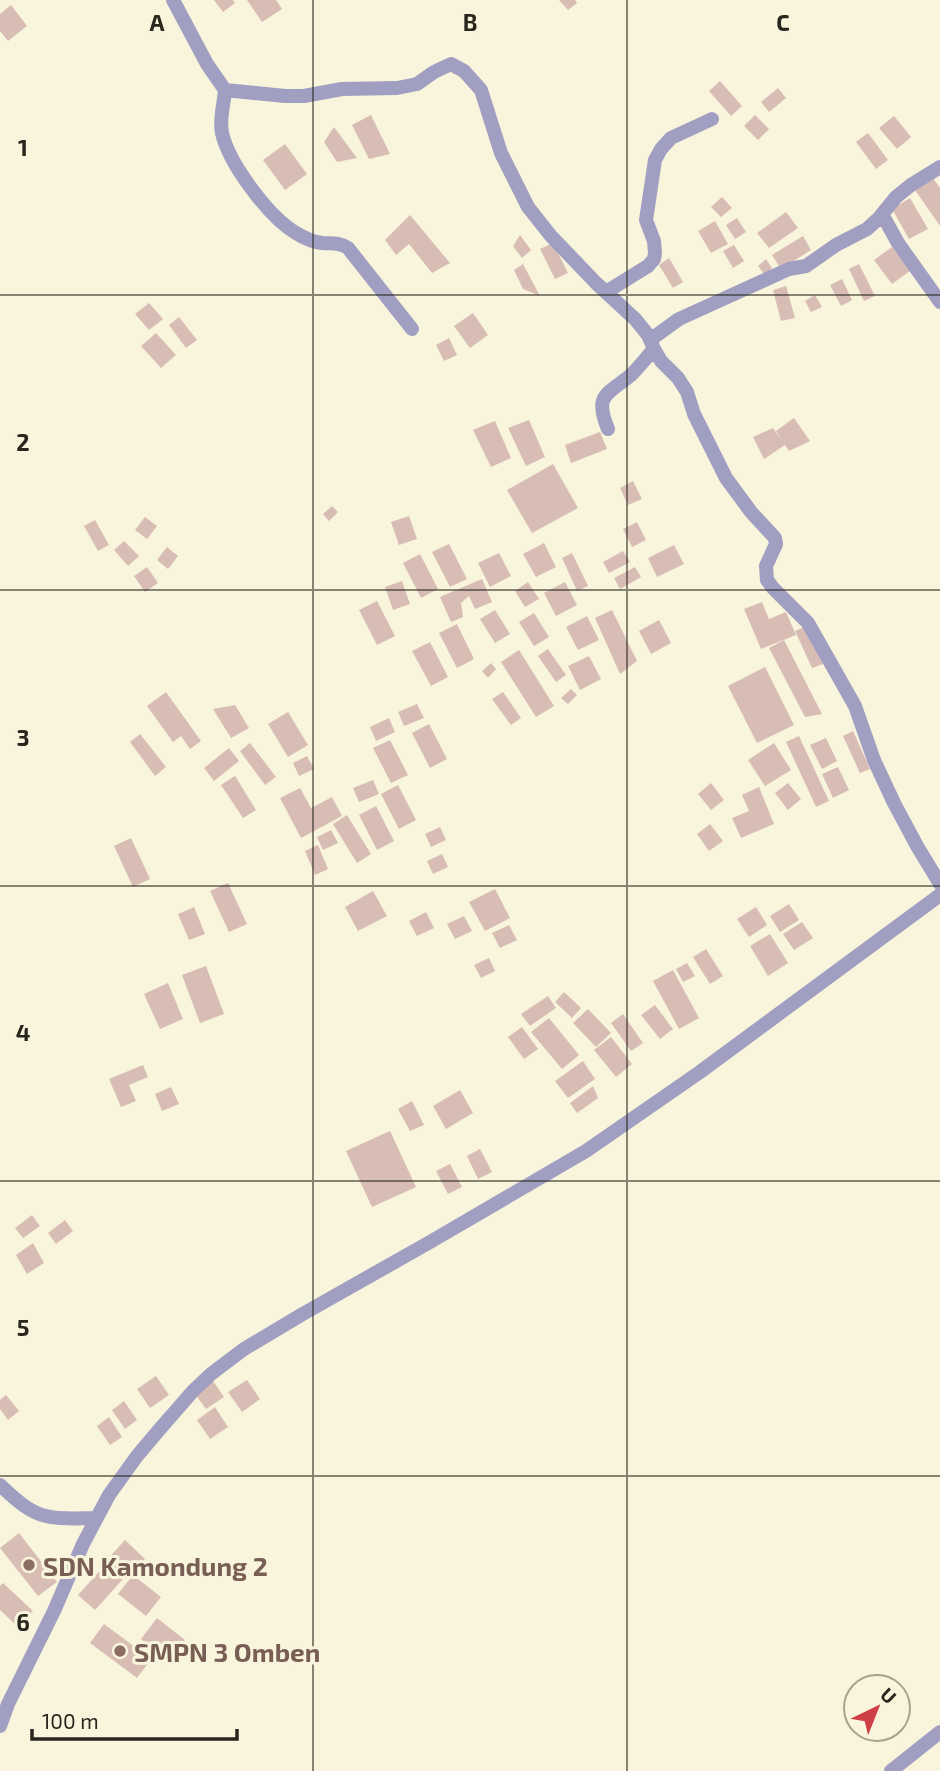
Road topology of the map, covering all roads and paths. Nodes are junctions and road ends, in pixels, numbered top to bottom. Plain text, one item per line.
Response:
1 (173, 0) edge
2 (225, 90) junction
3 (712, 119) dead end
4 (940, 167) edge
5 (882, 214) junction
6 (606, 292) junction
7 (940, 302) edge
8 (412, 329) dead end
9 (652, 344) junction
10 (608, 429) dead end
11 (940, 884) edge
12 (940, 895) edge
13 (0, 1485) edge
14 (96, 1518) junction
15 (0, 1726) edge
16 (940, 1732) edge
17 (895, 1767) edge
18 (915, 1771) edge

1 - 2 street
2 - 6 street
2 - 8 street
3 - 6 street
4 - 5 street
5 - 7 street
5 - 9 street
6 - 9 street
9 - 10 street
9 - 11 street
12 - 14 street
13 - 14 street
14 - 15 street
16 - 17 street
17 - 18 street

